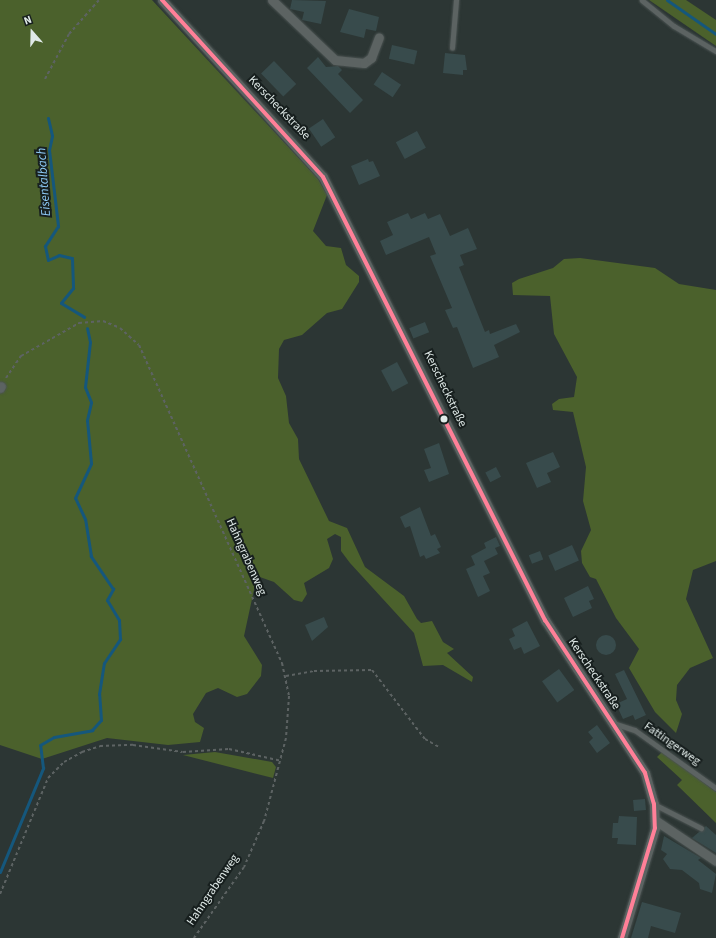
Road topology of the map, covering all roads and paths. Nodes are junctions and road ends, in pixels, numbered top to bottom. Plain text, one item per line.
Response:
1 (99, 0) edge
2 (162, 0) edge
3 (272, 0) edge
4 (456, 0) edge
5 (642, 0) edge
6 (379, 37) dead end
7 (452, 48) dead end
8 (716, 51) edge
9 (45, 79) dead end
10 (0, 387) edge
11 (286, 676) junction
12 (613, 723) junction
13 (439, 747) dead end
14 (282, 761) junction
15 (716, 788) edge
16 (654, 804) junction
17 (656, 820) junction
18 (701, 828) dead end
19 (716, 861) edge
20 (0, 894) edge
21 (194, 938) edge
22 (622, 938) edge

1 - 9 path
2 - 12 street, Kerscheckstraße
3 - 6 street
4 - 7 lane
5 - 8 lane
10 - 11 path, Hahngrabenweg
11 - 13 path
11 - 14 path, Hahngrabenweg
12 - 15 lane, Fattingerweg
12 - 16 street, Kerscheckstraße
14 - 20 path
14 - 21 path, Hahngrabenweg
16 - 17 street, Kerscheckstraße
16 - 18 lane
17 - 19 street
17 - 22 street, Kerscheckstraße

